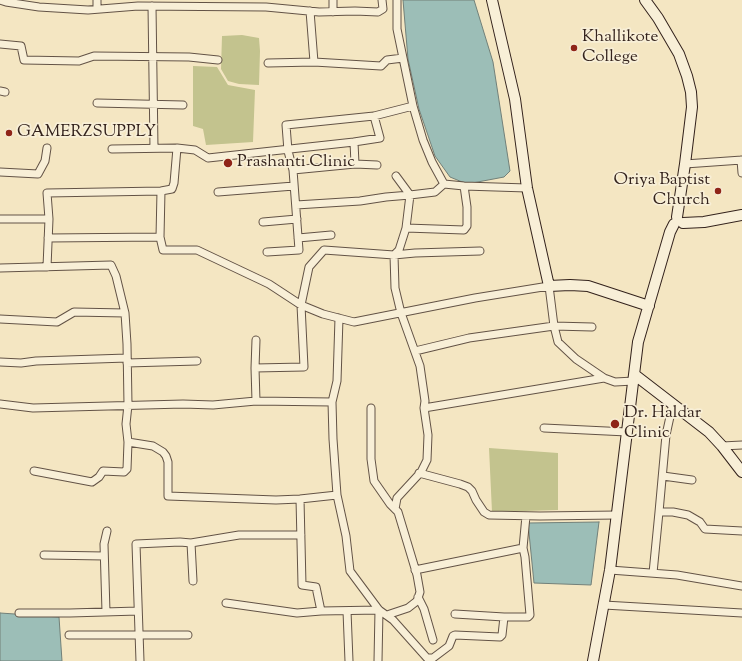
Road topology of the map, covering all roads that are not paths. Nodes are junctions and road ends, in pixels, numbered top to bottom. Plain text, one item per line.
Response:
1 (0, 0) edge
2 (96, 0) edge
3 (333, 0) edge
4 (382, 0) edge
5 (397, 0) edge
6 (492, 0) edge
7 (645, 0) edge
8 (138, 3) edge
9 (152, 6) junction
10 (98, 9) junction
11 (310, 11) junction
12 (333, 12) junction
13 (0, 44) edge
14 (152, 56) junction
15 (403, 58) junction
16 (218, 60) dead end
17 (314, 62) junction
18 (268, 63) dead end
19 (97, 103) dead end
20 (152, 104) junction
21 (183, 105) dead end
22 (413, 106) junction
23 (374, 116) junction
24 (354, 142) junction
25 (47, 148) dead end
26 (154, 148) junction
27 (177, 148) junction
28 (112, 149) dead end
29 (288, 150) junction
30 (741, 160) edge
31 (355, 164) junction
32 (686, 164) junction
33 (377, 165) dead end
34 (293, 170) junction
35 (0, 172) edge
36 (742, 173) edge
37 (396, 176) dead end
38 (444, 184) junction
39 (294, 186) junction
40 (464, 186) junction
41 (528, 188) junction
42 (161, 191) junction
43 (218, 192) dead end
44 (410, 195) junction
45 (296, 205) junction
46 (742, 215) edge
47 (0, 219) edge
48 (49, 220) junction
49 (297, 220) junction
50 (263, 222) dead end
51 (678, 222) junction
52 (406, 228) junction
53 (332, 234) dead end
54 (160, 237) junction
55 (48, 238) junction
56 (298, 238) junction
57 (480, 251) dead end
58 (267, 252) dead end
59 (394, 255) junction
60 (47, 267) junction
61 (0, 268) edge
62 (549, 286) junction
63 (301, 304) junction
64 (649, 306) junction
65 (125, 313) junction
66 (401, 313) junction
67 (339, 318) junction
68 (0, 319) edge
69 (554, 326) junction
70 (592, 327) dead end
71 (256, 340) dead end
72 (415, 351) junction
73 (127, 360) junction
74 (197, 361) dead end
75 (0, 362) edge
76 (255, 368) junction
77 (635, 375) junction
78 (604, 378) junction
79 (256, 402) junction
80 (332, 402) junction
81 (673, 403) junction
82 (0, 404) edge
83 (128, 405) junction
84 (371, 408) dead end
85 (424, 408) junction
86 (544, 428) dead end
87 (627, 432) junction
88 (128, 442) junction
89 (724, 445) junction
90 (742, 445) edge
91 (742, 466) edge
92 (34, 472) dead end
93 (742, 472) edge
94 (419, 474) junction
95 (663, 476) junction
96 (692, 480) dead end
97 (337, 495) junction
98 (300, 499) junction
99 (395, 509) junction
100 (659, 512) junction
101 (617, 515) junction
102 (526, 516) junction
103 (107, 531) dead end
104 (742, 531) edge
105 (301, 535) junction
106 (191, 543) junction
107 (522, 548) junction
108 (44, 555) dead end
109 (104, 556) junction
110 (415, 570) junction
111 (610, 570) junction
112 (653, 572) junction
113 (193, 581) dead end
114 (742, 586) edge
115 (418, 597) junction
116 (226, 603) dead end
117 (604, 605) junction
118 (379, 610) junction
119 (138, 611) junction
120 (321, 611) junction
121 (347, 611) junction
122 (106, 612) junction
123 (18, 613) dead end
124 (742, 613) edge
125 (455, 614) dead end
126 (387, 615) junction
127 (504, 617) junction
128 (138, 634) junction
129 (69, 635) dead end
130 (188, 635) dead end
131 (433, 640) dead end
132 (140, 661) edge
133 (349, 661) edge
134 (378, 661) edge
135 (593, 661) edge

1 - 10 street
2 - 10 street
3 - 12 street
4 - 12 street
5 - 15 street
6 - 41 main road
7 - 32 main road
8 - 9 street
8 - 10 street
9 - 11 street
9 - 14 street
11 - 12 street
11 - 17 street
13 - 14 street
14 - 16 street
14 - 20 street
15 - 17 street
15 - 22 street
17 - 18 street
19 - 20 street
20 - 21 street
20 - 26 street
22 - 23 street
22 - 38 street
23 - 24 street
23 - 29 street
24 - 29 street
24 - 31 street
25 - 35 street
26 - 27 street
26 - 28 street
27 - 29 street
27 - 42 street
29 - 34 street
30 - 32 street
30 - 36 street
31 - 33 street
31 - 34 street
32 - 51 main road
34 - 39 street
37 - 44 street
38 - 40 street
38 - 44 street
39 - 43 street
39 - 45 street
40 - 41 street
40 - 52 street
41 - 62 main road
42 - 48 street
42 - 54 street
44 - 45 street
44 - 52 street
45 - 49 street
46 - 51 main road
47 - 48 street
48 - 55 street
49 - 50 street
49 - 56 street
51 - 64 main road
52 - 59 street
53 - 56 street
54 - 55 street
54 - 63 street
55 - 60 street
56 - 58 street
57 - 59 street
59 - 63 street
59 - 66 street
60 - 61 street
60 - 65 street
62 - 64 main road
62 - 66 street
62 - 69 street
63 - 67 street
63 - 76 street
64 - 77 main road
65 - 68 street
65 - 73 street
66 - 67 street
66 - 72 street
67 - 80 street
69 - 70 street
69 - 72 street
69 - 78 street
71 - 76 street
72 - 85 street
73 - 74 street
73 - 75 street
73 - 83 street
76 - 79 street
77 - 78 street
77 - 81 main road
77 - 87 main road
77 - 89 main road
78 - 85 street
79 - 80 street
79 - 83 street
80 - 97 street
81 - 89 main road
81 - 95 street
82 - 83 street
83 - 88 street
84 - 99 street
85 - 94 street
86 - 87 street
87 - 101 main road
88 - 92 street
88 - 98 street
89 - 90 street
89 - 91 main road
89 - 93 main road
94 - 99 street
94 - 102 street
95 - 96 street
95 - 100 street
97 - 98 street
97 - 118 street
98 - 105 street
99 - 110 street
100 - 104 street
100 - 112 street
101 - 102 street
101 - 111 main road
102 - 107 street
103 - 109 street
105 - 106 street
105 - 120 street
106 - 113 street
106 - 119 street
107 - 110 street
107 - 127 street
108 - 109 street
109 - 122 street
110 - 115 street
111 - 112 street
111 - 117 main road
112 - 114 street
115 - 126 street
115 - 131 street
116 - 120 street
117 - 124 street
117 - 135 main road
118 - 121 street
118 - 126 street
118 - 134 street
119 - 122 street
119 - 128 street
120 - 121 street
121 - 133 street
122 - 123 street
125 - 127 street
126 - 127 street
128 - 129 street
128 - 130 street
128 - 132 street

